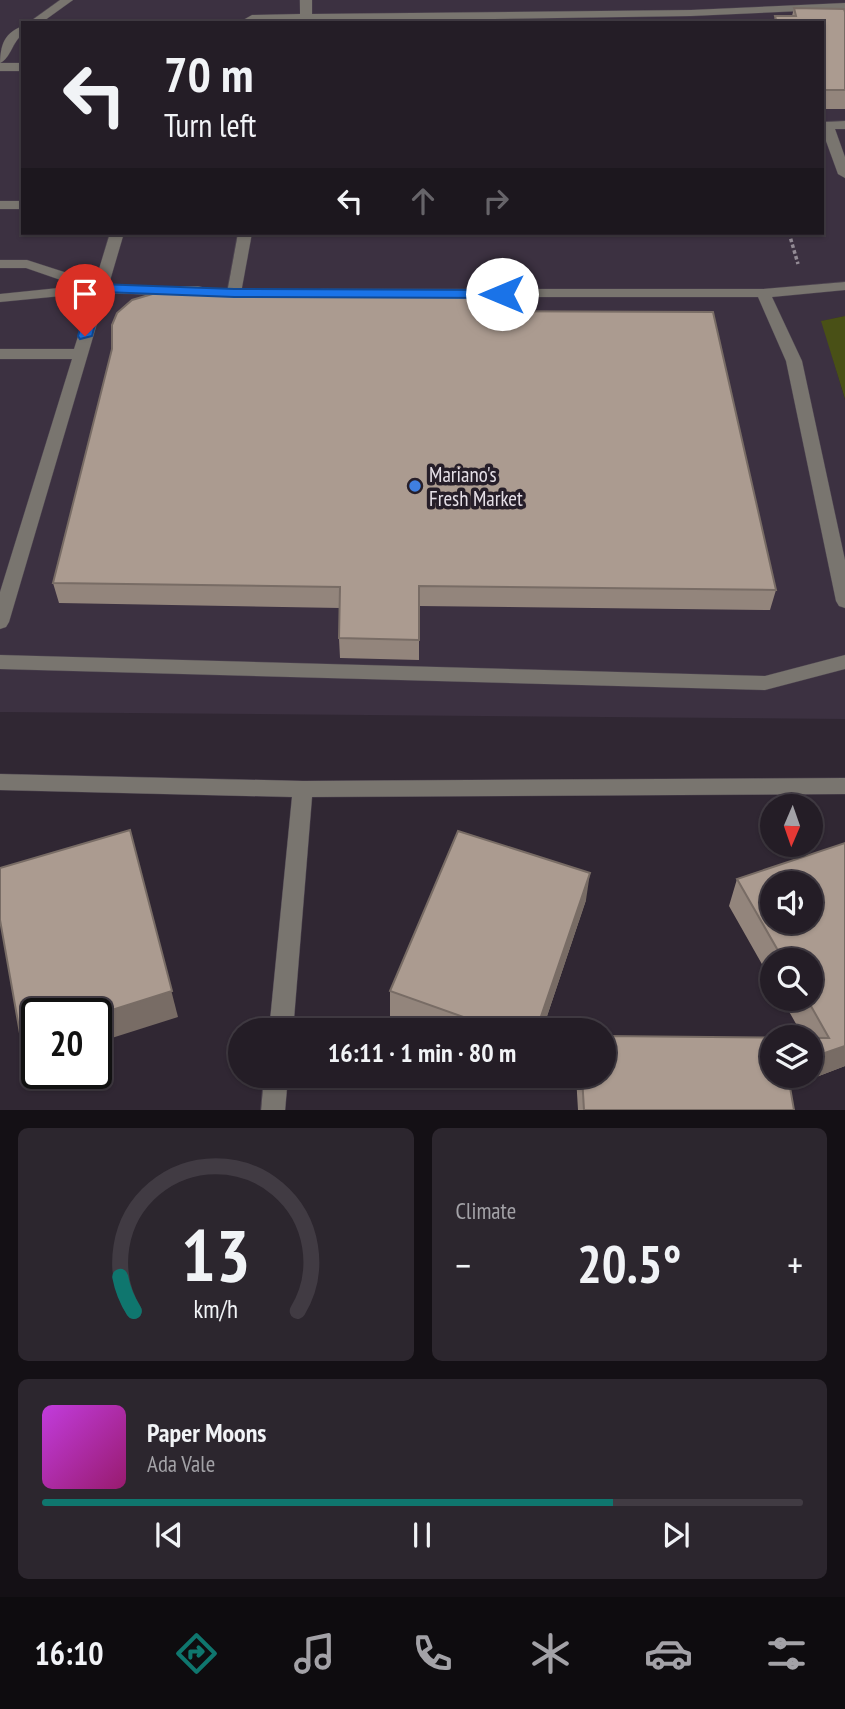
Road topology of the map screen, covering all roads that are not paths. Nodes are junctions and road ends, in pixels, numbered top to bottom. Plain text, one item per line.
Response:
1 (68, 0) edge
2 (306, 0) edge
3 (370, 0) edge
4 (610, 0) edge
5 (845, 6) edge
6 (616, 14) junction
7 (365, 17) junction
8 (306, 18) junction
9 (36, 21) edge
10 (247, 21) edge
11 (21, 30) edge
12 (0, 60) edge
13 (0, 67) edge
14 (21, 67) edge
15 (845, 125) edge
16 (845, 174) edge
17 (0, 205) edge
18 (21, 205) edge
19 (116, 235) edge
20 (244, 235) edge
21 (0, 264) edge
22 (845, 286) edge
23 (99, 288) junction
24 (311, 293) edge
25 (763, 293) junction
26 (0, 298) edge
27 (0, 354) edge
28 (79, 354) junction
29 (845, 601) edge
30 (0, 622) edge
31 (0, 662) edge
32 (845, 662) edge
33 (0, 782) edge
34 (845, 786) edge
35 (303, 789) junction
36 (282, 1018) edge
37 (275, 1088) edge
38 (273, 1110) edge

1 - 9 street
2 - 8 street
3 - 7 street
4 - 6 street
5 - 6 street
6 - 7 street
7 - 8 street
8 - 10 street
11 - 12 street
13 - 14 street
15 - 16 street
17 - 18 street
19 - 23 street
20 - 23 street
21 - 23 street
22 - 25 street
23 - 26 street
23 - 28 street
24 - 25 street
25 - 29 street
27 - 28 street
28 - 30 street
31 - 32 street
33 - 35 street
34 - 35 street
35 - 36 street
37 - 38 street

